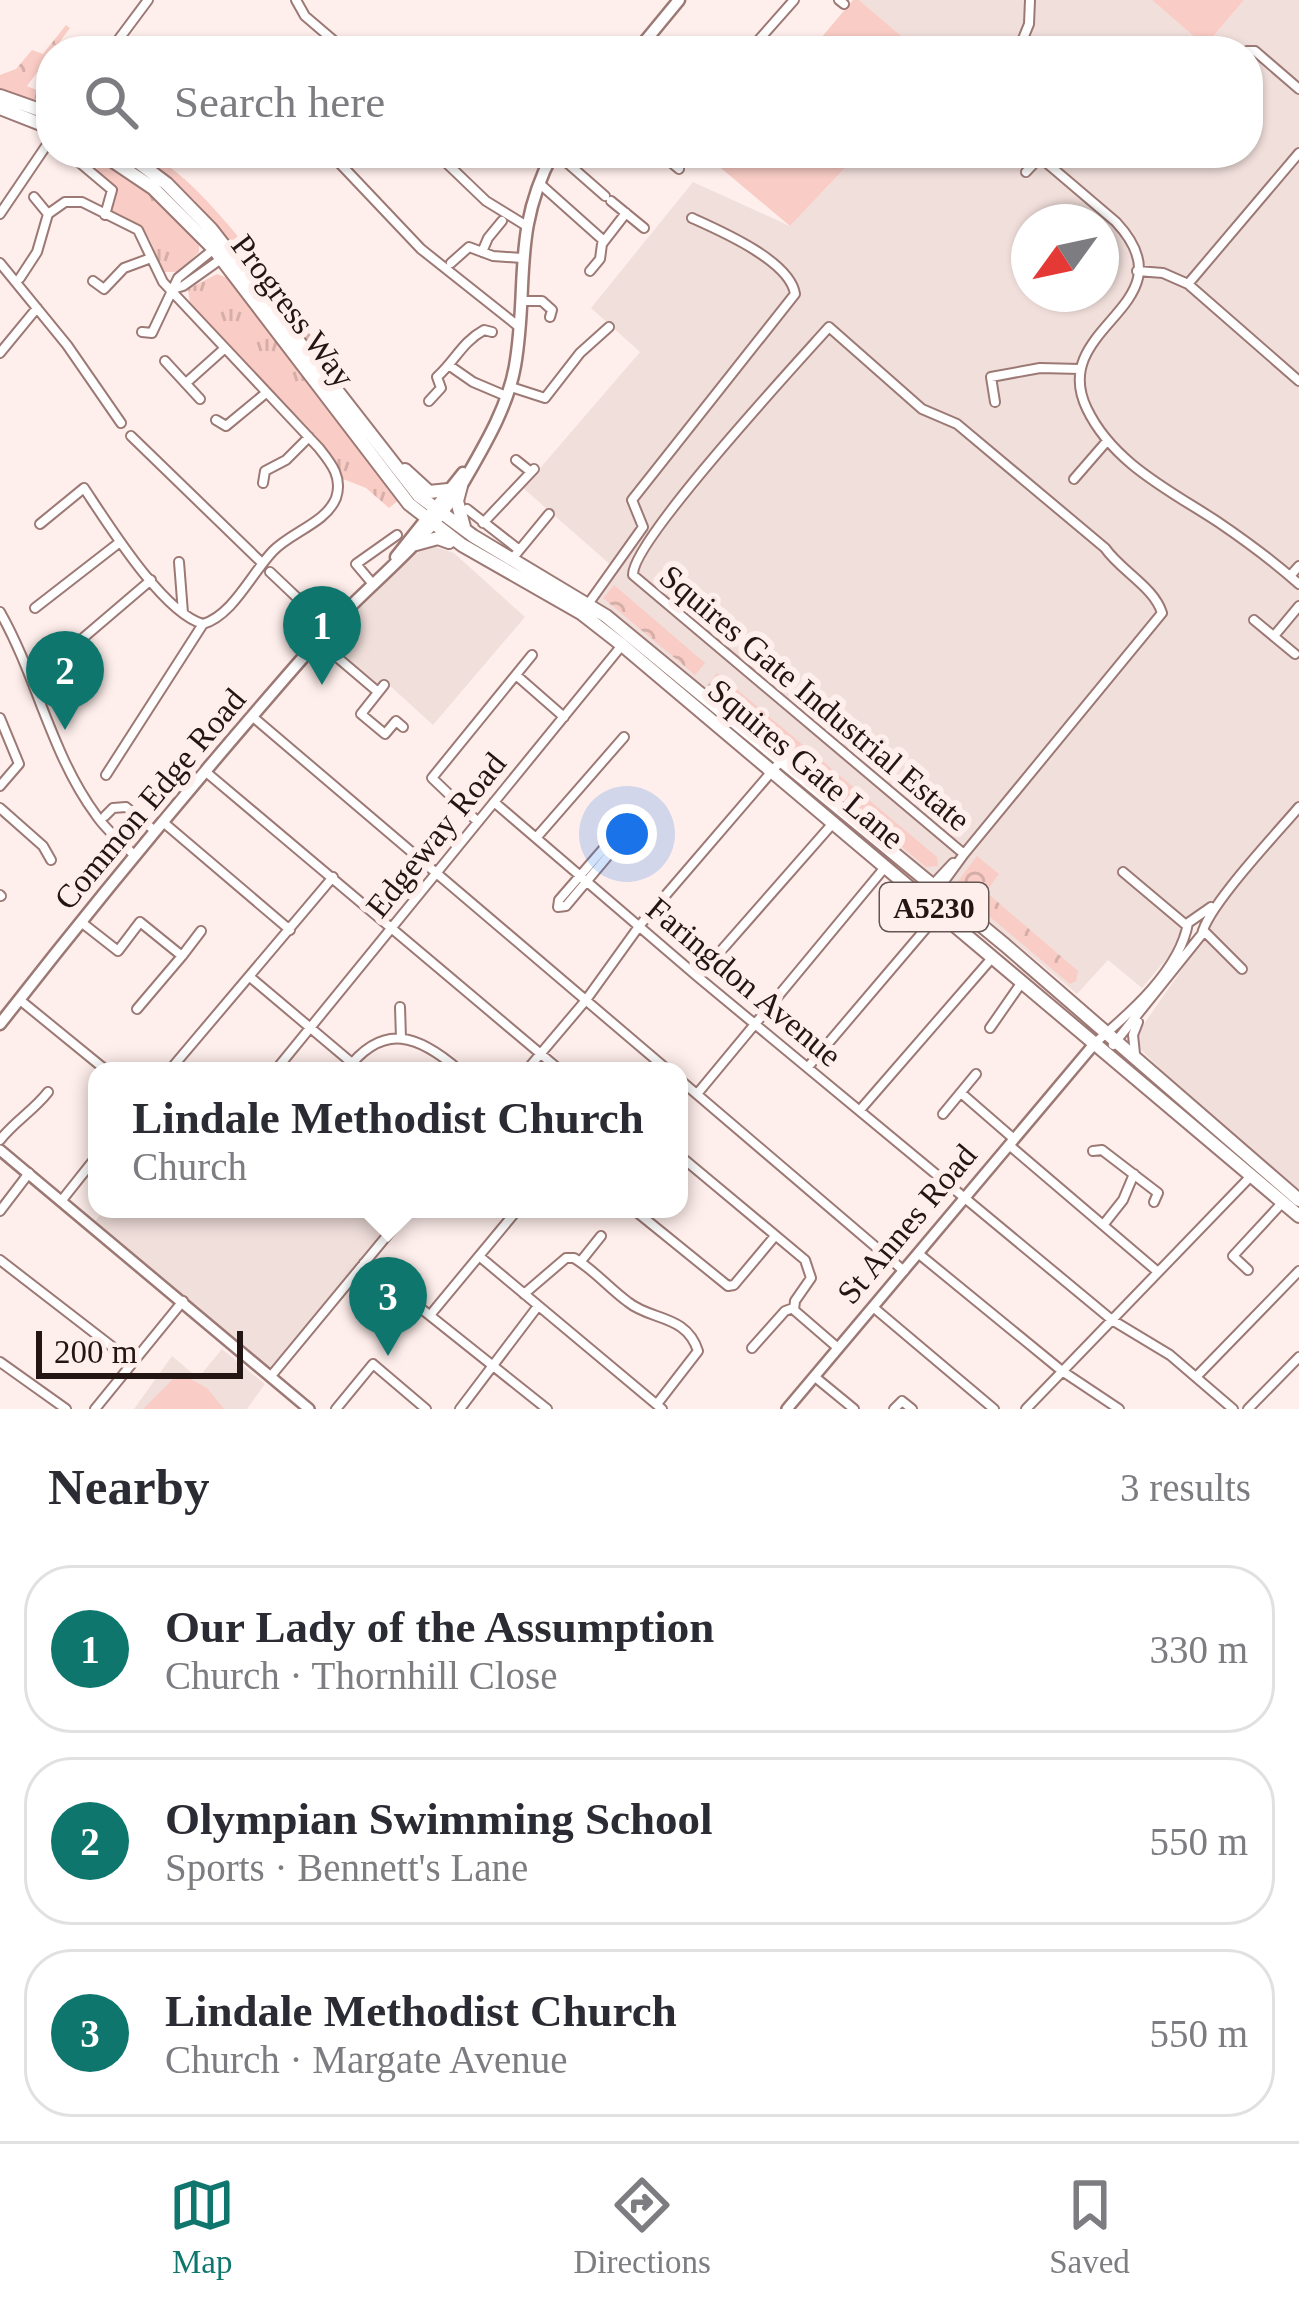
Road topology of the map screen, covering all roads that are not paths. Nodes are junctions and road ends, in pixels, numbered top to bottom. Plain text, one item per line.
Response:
1 (148, 0) edge
2 (296, 0) edge
3 (679, 0) edge
4 (794, 0) edge
5 (1030, 0) edge
6 (121, 36) edge
7 (328, 36) edge
8 (650, 36) edge
9 (762, 36) edge
10 (1025, 36) edge
11 (1263, 58) edge
12 (1299, 88) edge
13 (0, 96) edge
14 (0, 108) edge
15 (36, 109) edge
16 (36, 122) edge
17 (1299, 153) edge
18 (36, 161) edge
19 (1290, 164) junction
20 (86, 168) edge
21 (123, 168) edge
22 (145, 168) edge
23 (344, 168) edge
24 (452, 168) edge
25 (547, 168) edge
26 (573, 168) edge
27 (1029, 168) edge
28 (1052, 168) edge
29 (1299, 171) edge
30 (1027, 172) dead end
31 (539, 183) junction
32 (34, 196) dead end
33 (626, 213) junction
34 (0, 214) edge
35 (48, 214) junction
36 (105, 215) junction
37 (692, 218) dead end
38 (502, 221) dead end
39 (525, 225) junction
40 (644, 228) dead end
41 (604, 241) junction
42 (482, 252) junction
43 (220, 256) junction
44 (151, 258) junction
45 (522, 258) junction
46 (0, 263) edge
47 (451, 263) dead end
48 (590, 271) dead end
49 (1137, 271) junction
50 (20, 278) dead end
51 (93, 281) dead end
52 (1188, 284) junction
53 (172, 289) junction
54 (519, 301) junction
55 (37, 308) junction
56 (554, 311) dead end
57 (518, 326) junction
58 (609, 327) dead end
59 (492, 332) dead end
60 (150, 336) dead end
61 (224, 349) junction
62 (0, 353) edge
63 (165, 361) dead end
64 (451, 366) junction
65 (1080, 369) junction
66 (1299, 381) edge
67 (186, 382) junction
68 (507, 391) junction
69 (266, 393) junction
70 (545, 398) junction
71 (200, 399) dead end
72 (429, 401) dead end
73 (995, 402) dead end
74 (555, 412) dead end
75 (216, 420) dead end
76 (121, 423) dead end
77 (226, 426) junction
78 (131, 436) dead end
79 (226, 437) dead end
80 (309, 437) junction
81 (1108, 441) junction
82 (381, 452) junction
83 (516, 460) dead end
84 (255, 465) dead end
85 (265, 471) junction
86 (1074, 479) dead end
87 (263, 483) dead end
88 (455, 488) junction
89 (467, 509) dead end
90 (549, 514) dead end
91 (433, 516) junction
92 (483, 523) junction
93 (40, 524) dead end
94 (397, 535) dead end
95 (468, 540) junction
96 (120, 542) junction
97 (416, 544) junction
98 (511, 559) junction
99 (395, 560) junction
100 (179, 562) dead end
101 (262, 563) junction
102 (1299, 566) edge
103 (1290, 576) junction
104 (151, 580) junction
105 (372, 583) junction
106 (1299, 584) edge
107 (267, 587) dead end
108 (1299, 606) edge
109 (35, 608) dead end
110 (585, 608) junction
111 (0, 612) edge
112 (183, 615) junction
113 (1254, 620) dead end
114 (203, 625) junction
115 (329, 628) junction
116 (1274, 636) junction
117 (625, 640) junction
118 (318, 641) junction
119 (69, 650) dead end
120 (1295, 654) dead end
121 (532, 655) dead end
122 (516, 675) junction
123 (254, 717) junction
124 (563, 717) junction
125 (0, 718) edge
126 (403, 727) dead end
127 (624, 737) dead end
128 (777, 766) junction
129 (206, 772) junction
130 (106, 776) dead end
131 (0, 786) edge
132 (494, 802) junction
133 (1299, 807) edge
134 (0, 808) edge
135 (105, 816) dead end
136 (1295, 821) edge
137 (478, 822) junction
138 (834, 822) junction
139 (159, 826) junction
140 (536, 838) junction
141 (52, 854) dead end
142 (964, 854) junction
143 (134, 855) junction
144 (886, 866) junction
145 (1123, 872) dead end
146 (436, 873) junction
147 (333, 877) junction
148 (932, 897) junction
149 (81, 922) junction
150 (640, 926) junction
151 (392, 927) junction
152 (1195, 928) junction
153 (290, 930) junction
154 (202, 931) dead end
155 (182, 956) junction
156 (993, 957) junction
157 (1242, 969) dead end
158 (250, 977) junction
159 (698, 977) junction
160 (1022, 982) junction
161 (20, 1000) junction
162 (586, 1000) junction
163 (1148, 1006) junction
164 (400, 1007) dead end
165 (137, 1009) dead end
166 (754, 1023) junction
167 (0, 1024) edge
168 (310, 1025) junction
169 (990, 1028) dead end
170 (401, 1038) junction
171 (1106, 1042) junction
172 (542, 1054) junction
173 (1136, 1057) junction
174 (96, 1062) edge
175 (177, 1062) edge
176 (281, 1062) edge
177 (344, 1062) edge
178 (354, 1062) edge
179 (450, 1062) edge
180 (534, 1062) edge
181 (551, 1062) edge
182 (658, 1062) edge
183 (808, 1067) junction
184 (976, 1074) dead end
185 (688, 1086) edge
186 (48, 1092) dead end
187 (697, 1094) junction
188 (961, 1094) junction
189 (860, 1110) junction
190 (943, 1114) dead end
191 (0, 1140) edge
192 (1011, 1142) junction
193 (0, 1150) edge
194 (1093, 1151) dead end
195 (688, 1163) edge
196 (88, 1167) edge
197 (29, 1173) junction
198 (1134, 1174) junction
199 (1252, 1175) junction
200 (965, 1197) junction
201 (62, 1200) junction
202 (1299, 1200) edge
203 (1154, 1202) dead end
204 (1283, 1202) junction
205 (0, 1211) edge
206 (1299, 1216) edge
207 (402, 1218) edge
208 (511, 1218) edge
209 (644, 1218) edge
210 (1104, 1224) junction
211 (601, 1236) dead end
212 (775, 1236) junction
213 (919, 1254) junction
214 (479, 1256) junction
215 (0, 1260) edge
216 (580, 1261) junction
217 (364, 1263) junction
218 (1248, 1270) dead end
219 (904, 1271) junction
220 (1299, 1271) edge
221 (1159, 1272) junction
222 (524, 1294) junction
223 (183, 1301) junction
224 (538, 1306) junction
225 (873, 1307) junction
226 (794, 1308) junction
227 (430, 1314) junction
228 (1112, 1320) junction
229 (752, 1348) dead end
230 (839, 1349) junction
231 (1299, 1357) edge
232 (0, 1362) edge
233 (132, 1362) junction
234 (493, 1366) junction
235 (1062, 1372) junction
236 (271, 1376) junction
237 (815, 1377) junction
238 (1196, 1377) junction
239 (302, 1407) edge
240 (659, 1407) edge
241 (66, 1409) edge
242 (95, 1409) edge
243 (336, 1409) edge
244 (426, 1409) edge
245 (460, 1409) edge
246 (547, 1409) edge
247 (788, 1409) edge
248 (854, 1409) edge
249 (894, 1409) edge
250 (912, 1409) edge
251 (994, 1409) edge
252 (1026, 1409) edge
253 (1119, 1409) edge
254 (1233, 1409) edge
255 (1248, 1409) edge

1 - 6 street
2 - 7 street
3 - 8 main road
4 - 9 street
5 - 10 street
11 - 12 street
13 - 15 main road
14 - 16 main road
17 - 19 street
18 - 34 street
19 - 29 street
19 - 52 street
20 - 36 street
21 - 43 main road, Progress Way / A5230
22 - 43 main road
23 - 57 street
24 - 39 street
25 - 31 main road, Common Edge Road
26 - 33 street, Common Edge Road
27 - 30 street
28 - 49 street
31 - 39 main road, Common Edge Road
31 - 41 street
32 - 35 street
33 - 40 street, Common Edge Road
33 - 41 street
35 - 36 street
35 - 50 street
36 - 44 street
37 - 110 street
38 - 42 street
39 - 45 main road, Common Edge Road
41 - 48 street
42 - 45 street
42 - 47 street
43 - 53 street
43 - 82 main road, Progress Way / A5230
43 - 91 main road, Progress Way / A5230
44 - 51 street
44 - 53 street
45 - 54 main road, Common Edge Road
46 - 55 street
49 - 52 street
49 - 65 street
52 - 66 street
53 - 60 street
53 - 61 street
54 - 56 street
54 - 57 main road, Common Edge Road
55 - 62 street
55 - 76 street
57 - 68 main road, Common Edge Road
58 - 70 street
59 - 64 street
61 - 67 street
61 - 69 street
63 - 67 street
64 - 68 street
64 - 72 street
65 - 73 street
65 - 81 street
67 - 71 street
68 - 70 street
68 - 88 main road, Common Edge Road
69 - 77 street
69 - 80 street
70 - 74 street
75 - 77 street
77 - 79 street
78 - 101 street
80 - 85 street
80 - 101 street
81 - 86 street
81 - 103 street
82 - 88 main road
82 - 91 main road, Progress Way / A5230
83 - 92 street
84 - 85 street
85 - 87 street
88 - 91 main road, Common Edge Road
88 - 95 main road
89 - 92 street, Squires Gate Lane
90 - 98 street
91 - 95 main road, Squires Gate Lane / A5230
91 - 97 main road, Common Edge Road
91 - 99 main road, Common Edge Road
92 - 98 street, Squires Gate Lane
93 - 96 street
94 - 105 street
95 - 97 main road
95 - 98 main road, Squires Gate Lane / A5230
96 - 104 street
96 - 109 street
97 - 99 main road, Common Edge Road
98 - 110 main road, Squires Gate Lane / A5230
99 - 105 main road, Common Edge Road
100 - 112 street
101 - 114 street
102 - 103 street
103 - 106 street
104 - 112 street
104 - 119 street
105 - 115 main road, Common Edge Road
107 - 115 street
108 - 116 street
110 - 117 main road, Squires Gate Lane / A5230
111 - 143 street
112 - 114 street
113 - 116 street
114 - 130 street
115 - 118 main road, Common Edge Road
116 - 120 street
117 - 124 street, Edgeway Road
117 - 128 main road, Squires Gate Lane / A5230
118 - 123 main road, Common Edge Road
118 - 126 street
121 - 122 street
122 - 124 street
122 - 137 street
123 - 129 main road, Common Edge Road
123 - 146 street
124 - 132 street, Edgeway Road
125 - 131 street
127 - 140 street
128 - 138 main road, Squires Gate Lane / A5230
128 - 148 main road, Squires Gate Lane / A5230
128 - 150 street
129 - 139 main road, Common Edge Road
129 - 147 street
132 - 137 street, Edgeway Road
132 - 140 street, Faringdon Avenue
133 - 136 street
134 - 141 street
135 - 139 street
136 - 152 street
137 - 146 street, Edgeway Road
138 - 144 main road, Squires Gate Lane / A5230
138 - 159 street
139 - 143 main road, Common Edge Road
139 - 153 street
140 - 150 street, Faringdon Avenue
142 - 142 street, Squires Gate Industrial Estate
142 - 148 street
143 - 149 main road, Common Edge Road
144 - 148 main road, Squires Gate Lane / A5230
144 - 166 street
145 - 152 street
146 - 151 street, Edgeway Road
146 - 162 street
147 - 151 street
147 - 153 street
148 - 156 main road, Squires Gate Lane / A5230
148 - 171 main road, Squires Gate Lane / A5230
148 - 183 street
149 - 155 street
149 - 161 main road, Common Edge Road
150 - 159 street, Faringdon Avenue
150 - 162 street
151 - 168 street, Edgeway Road
151 - 172 street
152 - 157 street
152 - 163 street
152 - 171 street
153 - 158 street
154 - 155 street
155 - 165 street
156 - 160 main road, Squires Gate Lane / A5230
156 - 189 street
158 - 168 street
158 - 175 street
159 - 166 street, Faringdon Avenue
160 - 169 street
160 - 171 main road, Squires Gate Lane / A5230
161 - 167 main road, Common Edge Road
161 - 174 street
162 - 172 street
162 - 182 street
163 - 171 street
163 - 173 street
164 - 170 street
166 - 183 street, Faringdon Avenue
166 - 187 street
168 - 176 street, Edgeway Road
168 - 177 street
170 - 178 street
170 - 179 street
171 - 173 main road, Squires Gate Lane / A5230
171 - 192 street, St Annes Road
171 - 199 main road, Squires Gate Lane / A5230
172 - 180 street
172 - 181 street
173 - 202 main road, Squires Gate Lane / A5230
183 - 189 street, Faringdon Avenue
184 - 188 street
185 - 187 street
186 - 191 street
187 - 219 street
188 - 190 street
188 - 192 street
189 - 200 street, Faringdon Avenue
192 - 200 street, St Annes Road
192 - 210 street
193 - 197 street
194 - 198 street
195 - 212 street
196 - 201 street
197 - 201 street
197 - 205 street
198 - 203 street
198 - 210 street
199 - 204 main road, Squires Gate Lane / A5230
199 - 221 street
200 - 213 street, St Annes Road
200 - 228 street, Faringdon Avenue
201 - 223 street
204 - 206 main road, Squires Gate Lane / A5230
204 - 218 street
207 - 217 street
208 - 214 street
209 - 212 street
210 - 221 street
211 - 216 street
212 - 226 street
213 - 219 street, St Annes Road
213 - 235 street
214 - 222 street
214 - 227 street
215 - 233 street
216 - 222 street
216 - 240 street
217 - 227 street
217 - 236 street
219 - 225 street, St Annes Road
220 - 238 street
221 - 228 street
222 - 224 street
223 - 233 street
223 - 236 street
224 - 234 street
224 - 240 street
225 - 230 street, St Annes Road
225 - 251 street
226 - 229 street
226 - 230 street
227 - 234 street
228 - 235 street
228 - 238 street, Faringdon Avenue
230 - 237 street, St Annes Road
231 - 255 street
232 - 241 street
233 - 242 street
234 - 245 street
234 - 246 street
235 - 252 street
235 - 253 street
236 - 239 street
237 - 247 street, St Annes Road
237 - 248 street
238 - 254 street, Faringdon Avenue
243 - 244 street
249 - 250 street

